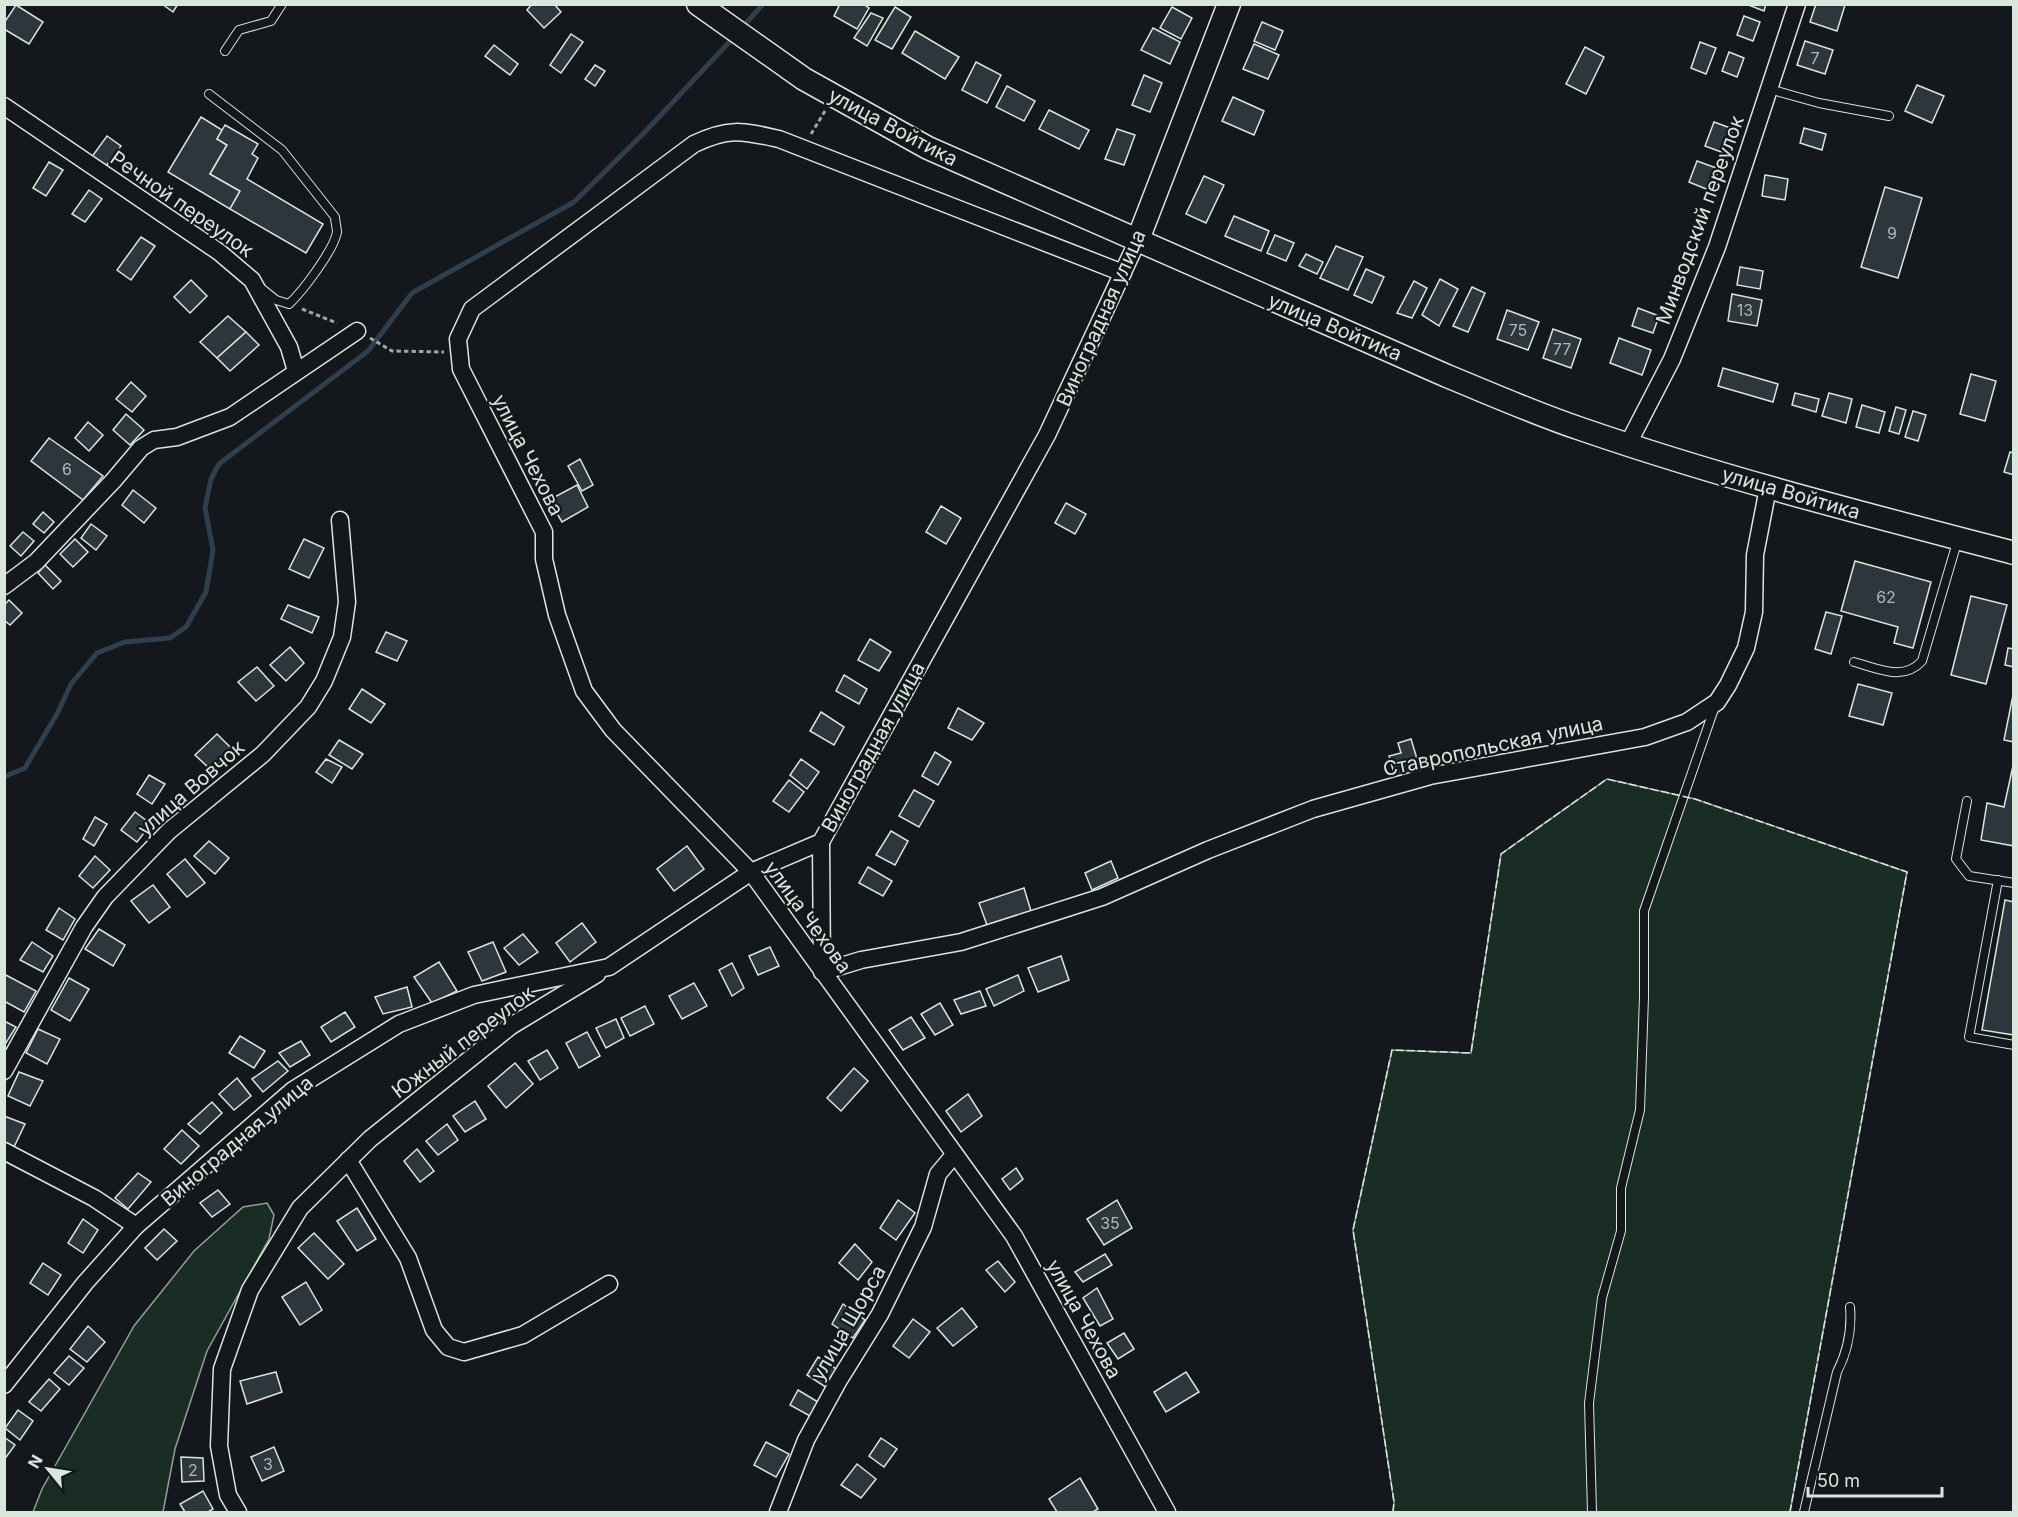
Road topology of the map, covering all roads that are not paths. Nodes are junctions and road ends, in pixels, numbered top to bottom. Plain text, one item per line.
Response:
1 (282, 4) edge
2 (1229, 4) edge
3 (1797, 4) edge
4 (703, 8) edge
5 (225, 51) dead end
6 (1769, 89) junction
7 (209, 94) dead end
8 (4, 106) edge
9 (1889, 116) dead end
10 (1137, 242) junction
11 (1123, 273) junction
12 (252, 280) junction
13 (357, 331) road end
14 (296, 371) junction
15 (1628, 444) junction
16 (1768, 488) junction
17 (340, 520) dead end
18 (1958, 538) junction
19 (2013, 553) edge
20 (4, 586) edge
21 (1854, 662) dead end
22 (1717, 702) junction
23 (1967, 801) dead end
24 (821, 842) junction
25 (751, 872) junction
26 (1998, 880) junction
27 (2013, 883) edge
28 (609, 967) junction
29 (822, 972) junction
30 (2013, 1045) edge
31 (4, 1071) edge
32 (4, 1151) edge
33 (954, 1155) junction
34 (348, 1160) junction
35 (136, 1226) junction
36 (609, 1284) dead end
37 (1850, 1307) dead end
38 (4, 1385) edge
39 (238, 1512) edge
40 (778, 1512) edge
41 (1167, 1512) edge
42 (1592, 1512) edge
43 (1804, 1512) edge

1 - 5 lane
2 - 10 main road, Виноградная улица
3 - 6 street, Минводский переулок
4 - 10 main road, улица Войтика
6 - 9 lane
6 - 15 street, Минводский переулок
7 - 12 lane
8 - 12 street, Речной переулок
10 - 11 street, Виноградная улица
10 - 15 main road, улица Войтика
11 - 24 street, Виноградная улица
11 - 25 street, улица Чехова
12 - 14 street, Речной переулок
13 - 14 street
14 - 20 street
15 - 16 main road, улица Войтика
16 - 18 main road, улица Войтика
16 - 22 street, Ставропольская улица
17 - 31 street, улица Вовчок
18 - 19 main road, улица Войтика
18 - 21 lane
22 - 29 street, Ставропольская улица
22 - 42 lane
23 - 26 lane
24 - 25 street, Виноградная улица
24 - 29 street
25 - 28 street, Виноградная улица
25 - 29 street, улица Чехова
26 - 27 lane
26 - 30 lane
28 - 34 street, Южный переулок
28 - 35 street, Виноградная улица
29 - 33 street, улица Чехова
32 - 35 street
33 - 40 street, улица Щорса
33 - 41 street, улица Чехова
34 - 36 street
34 - 39 street, Южный переулок
35 - 38 street, Виноградная улица
37 - 43 lane

